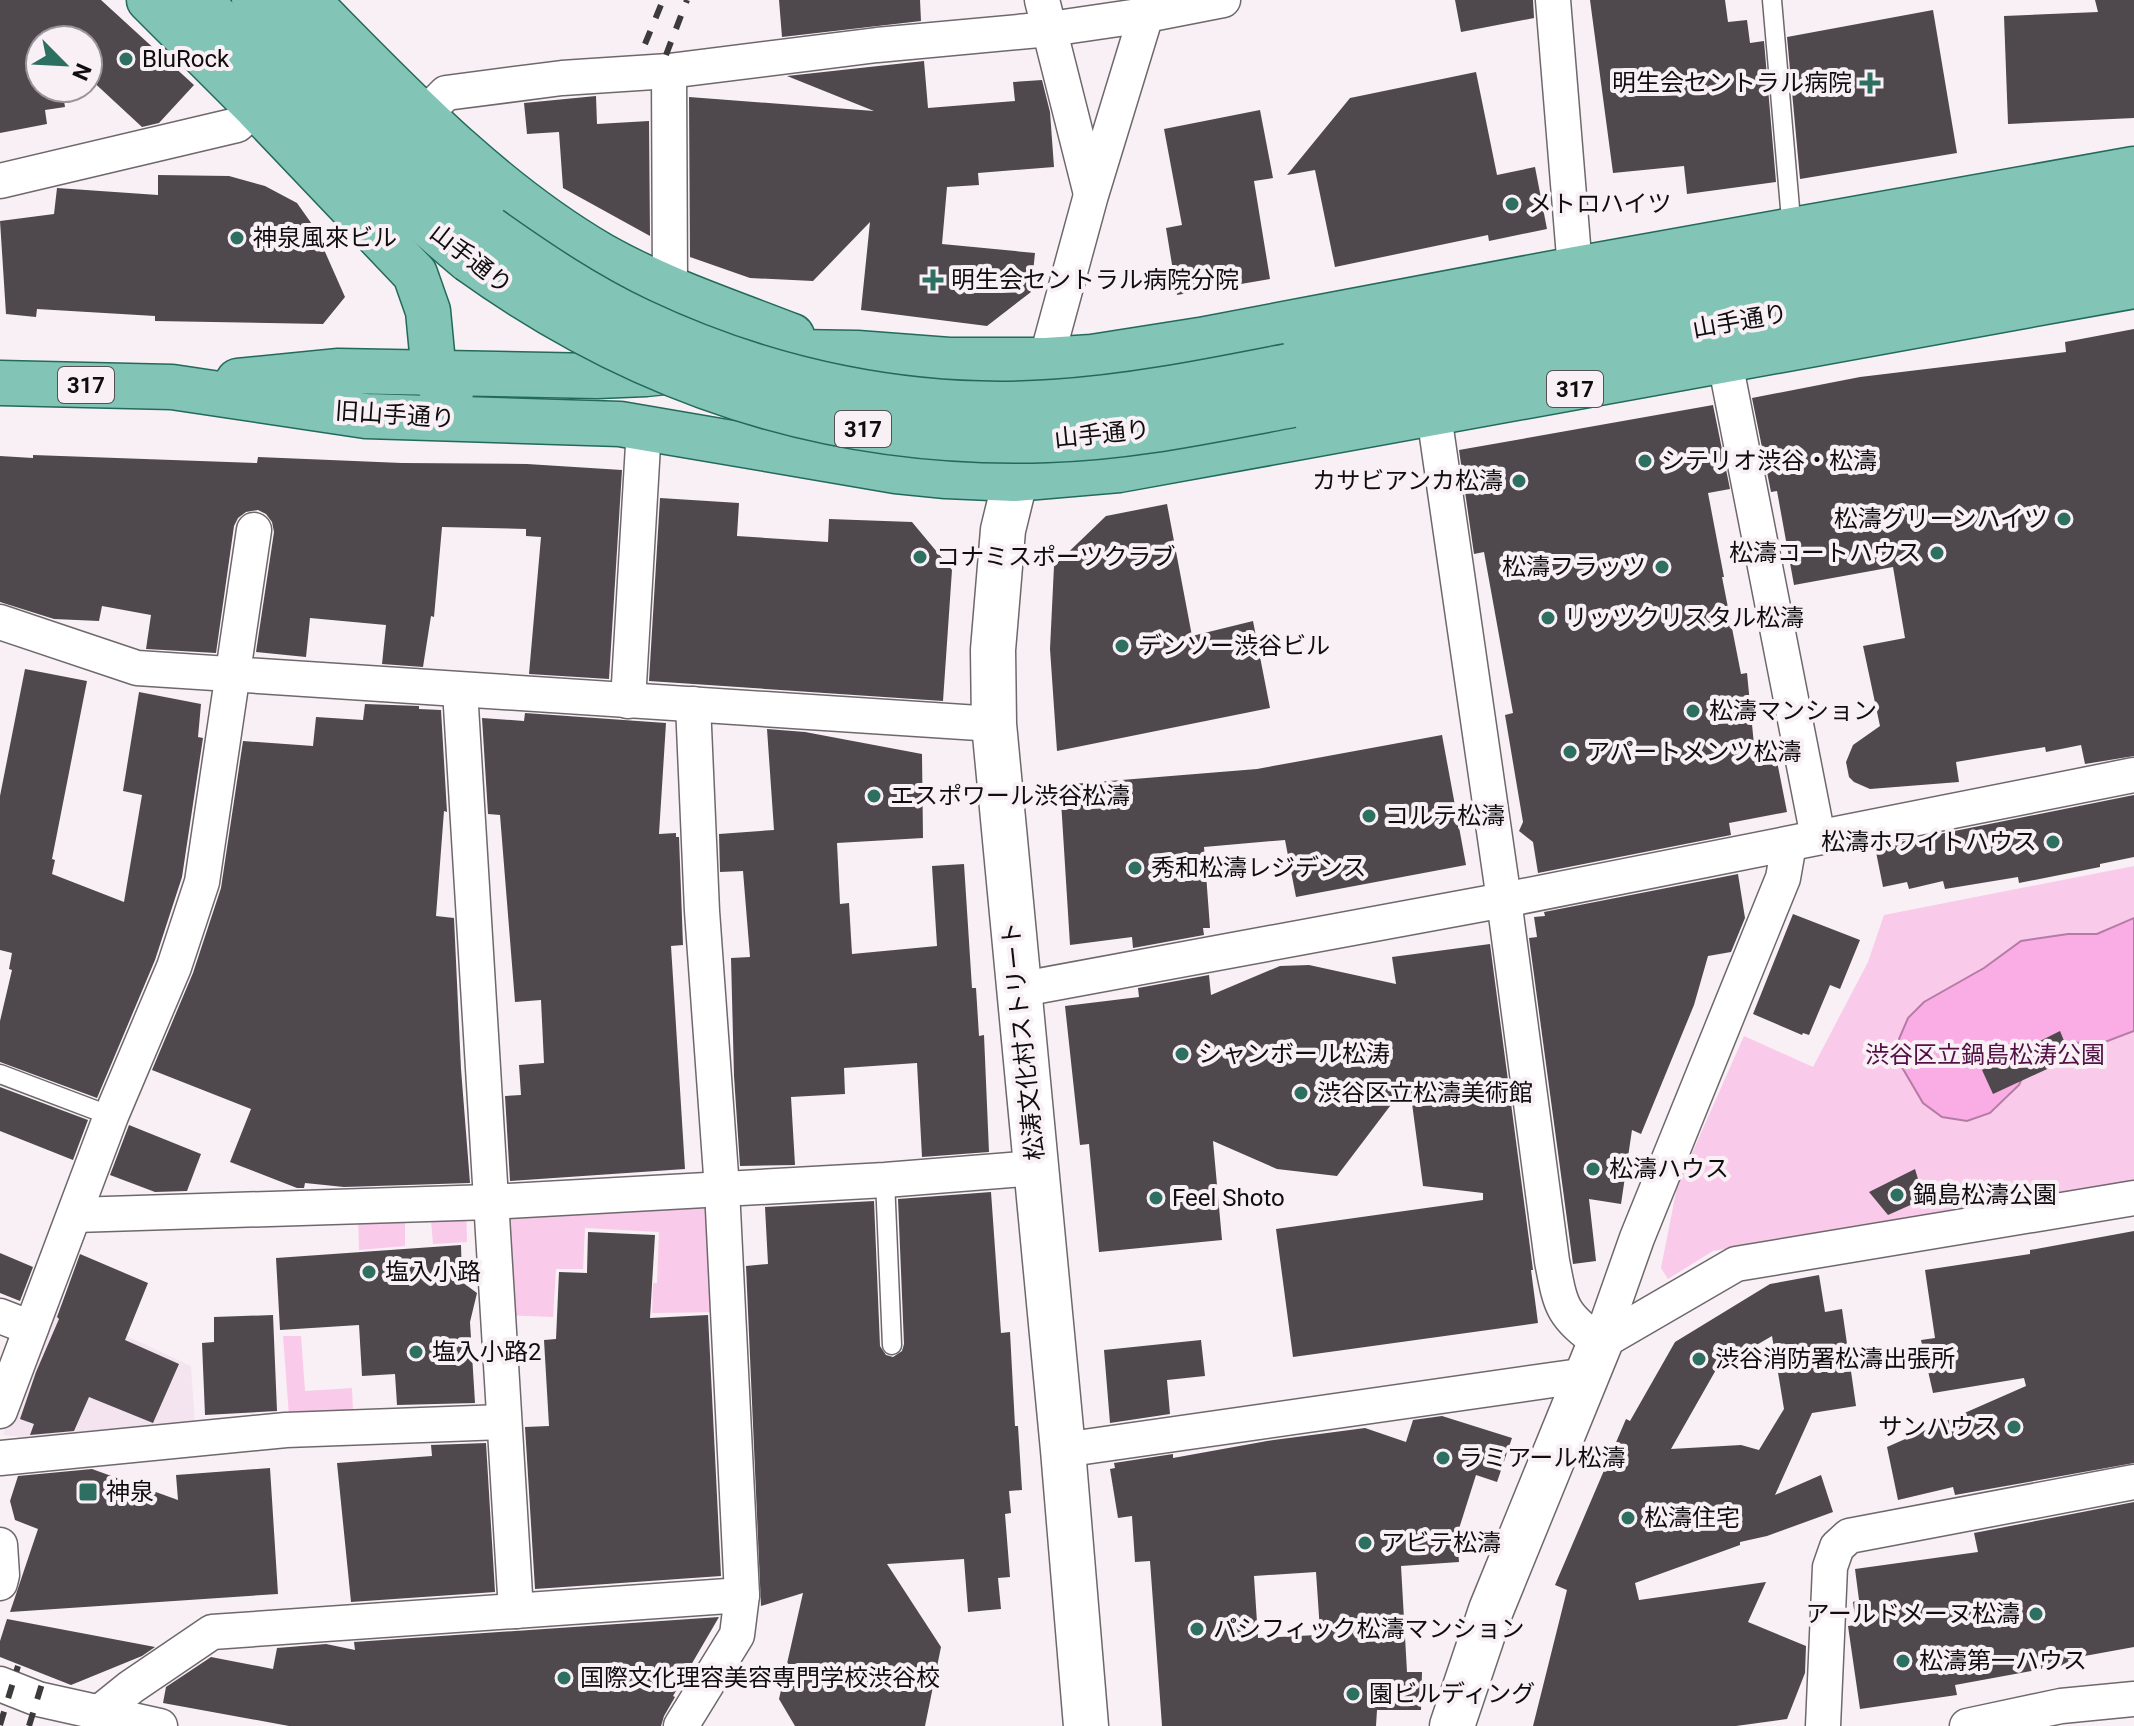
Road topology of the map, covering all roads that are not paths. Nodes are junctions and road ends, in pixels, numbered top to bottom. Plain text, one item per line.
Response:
1 (149, 0) edge
2 (199, 0) edge
3 (254, 0) edge
4 (307, 0) edge
5 (1223, 0) edge
6 (1553, 0) edge
7 (1772, 0) edge
8 (1147, 7) edge
9 (1046, 14) edge
10 (669, 71) junction
11 (256, 107) junction
12 (422, 117) junction
13 (2134, 169) edge
14 (0, 181) edge
15 (1091, 195) junction
16 (2134, 210) edge
17 (1792, 231) junction
18 (480, 244) junction
19 (2134, 249) edge
20 (1575, 269) junction
21 (2134, 286) edge
22 (670, 288) junction
23 (794, 352) junction
24 (1046, 360) junction
25 (1725, 362) junction
26 (434, 374) junction
27 (0, 383) edge
28 (1290, 385) junction
29 (172, 387) junction
30 (1434, 415) junction
31 (632, 426) junction
32 (1014, 479) junction
33 (254, 530) dead end
34 (2, 632) edge
35 (231, 675) junction
36 (460, 690) junction
37 (628, 701) junction
38 (693, 704) junction
39 (994, 724) junction
40 (2134, 775) edge
41 (1804, 840) junction
42 (1504, 900) junction
43 (1017, 990) junction
44 (0, 1074) edge
45 (111, 1116) junction
46 (1035, 1168) junction
47 (885, 1180) junction
48 (722, 1189) junction
49 (2134, 1198) edge
50 (490, 1202) junction
51 (75, 1215) junction
52 (15, 1322) edge
53 (892, 1345) dead end
54 (1593, 1359) junction
55 (0, 1411) edge
56 (503, 1422) junction
57 (1063, 1450) junction
58 (0, 1458) edge
59 (2134, 1482) edge
60 (0, 1545) edge
61 (0, 1583) edge
62 (742, 1595) junction
63 (516, 1611) junction
64 (0, 1684) edge
65 (2134, 1699) edge
66 (79, 1715) edge
67 (2014, 1721) edge
68 (160, 1726) edge
69 (681, 1726) edge
70 (1086, 1726) edge
71 (1452, 1726) edge
72 (1823, 1726) edge
73 (1967, 1726) edge

1 - 11 main road
2 - 18 main road, 山手通り / 317
3 - 18 main road, 山手通り / 317
4 - 12 main road
5 - 8 street
6 - 20 street
7 - 17 lane
8 - 9 street
8 - 15 street
9 - 10 street
9 - 15 street
10 - 12 street
10 - 22 street
11 - 14 street
11 - 26 main road
12 - 22 main road
13 - 17 main road, 317
15 - 24 street
16 - 28 main road, 山手通り / 317
17 - 20 main road, 317
18 - 28 main road, 山手通り / 317, bridge
19 - 28 main road, 山手通り / 317
20 - 24 main road, 317
21 - 25 main road, 317
22 - 23 main road
23 - 24 main road, 317
23 - 26 main road, 317
24 - 32 street, 松涛文化村ストリート
25 - 30 main road, 317
25 - 41 street
26 - 29 main road, 旧山手通り / 317
26 - 31 main road, 317
27 - 29 main road, 旧山手通り / 317
29 - 31 main road, 旧山手通り / 317
30 - 32 main road, 317
30 - 42 street
31 - 32 main road, 317
31 - 37 street
32 - 39 street, 松涛文化村ストリート
33 - 35 street
34 - 35 street
35 - 36 street
35 - 45 street
36 - 37 street
36 - 50 street
37 - 38 street
38 - 39 street
38 - 48 street
39 - 43 street, 松涛文化村ストリート
40 - 41 street
41 - 42 street
41 - 54 street
42 - 43 street
42 - 54 street
43 - 46 street, 松涛文化村ストリート
44 - 45 lane
45 - 51 street
46 - 47 street
46 - 57 street, 松涛文化村ストリート
47 - 48 street
47 - 53 lane
48 - 50 street
48 - 62 street
49 - 54 street
50 - 51 street
50 - 56 street
51 - 52 street
52 - 55 street
54 - 57 street
54 - 71 street
56 - 58 street
56 - 63 street
57 - 70 street, 松涛文化村ストリート
59 - 72 street
60 - 61 street
62 - 63 street
62 - 69 street
63 - 66 street
64 - 66 street
65 - 67 street
66 - 68 street
67 - 73 street

